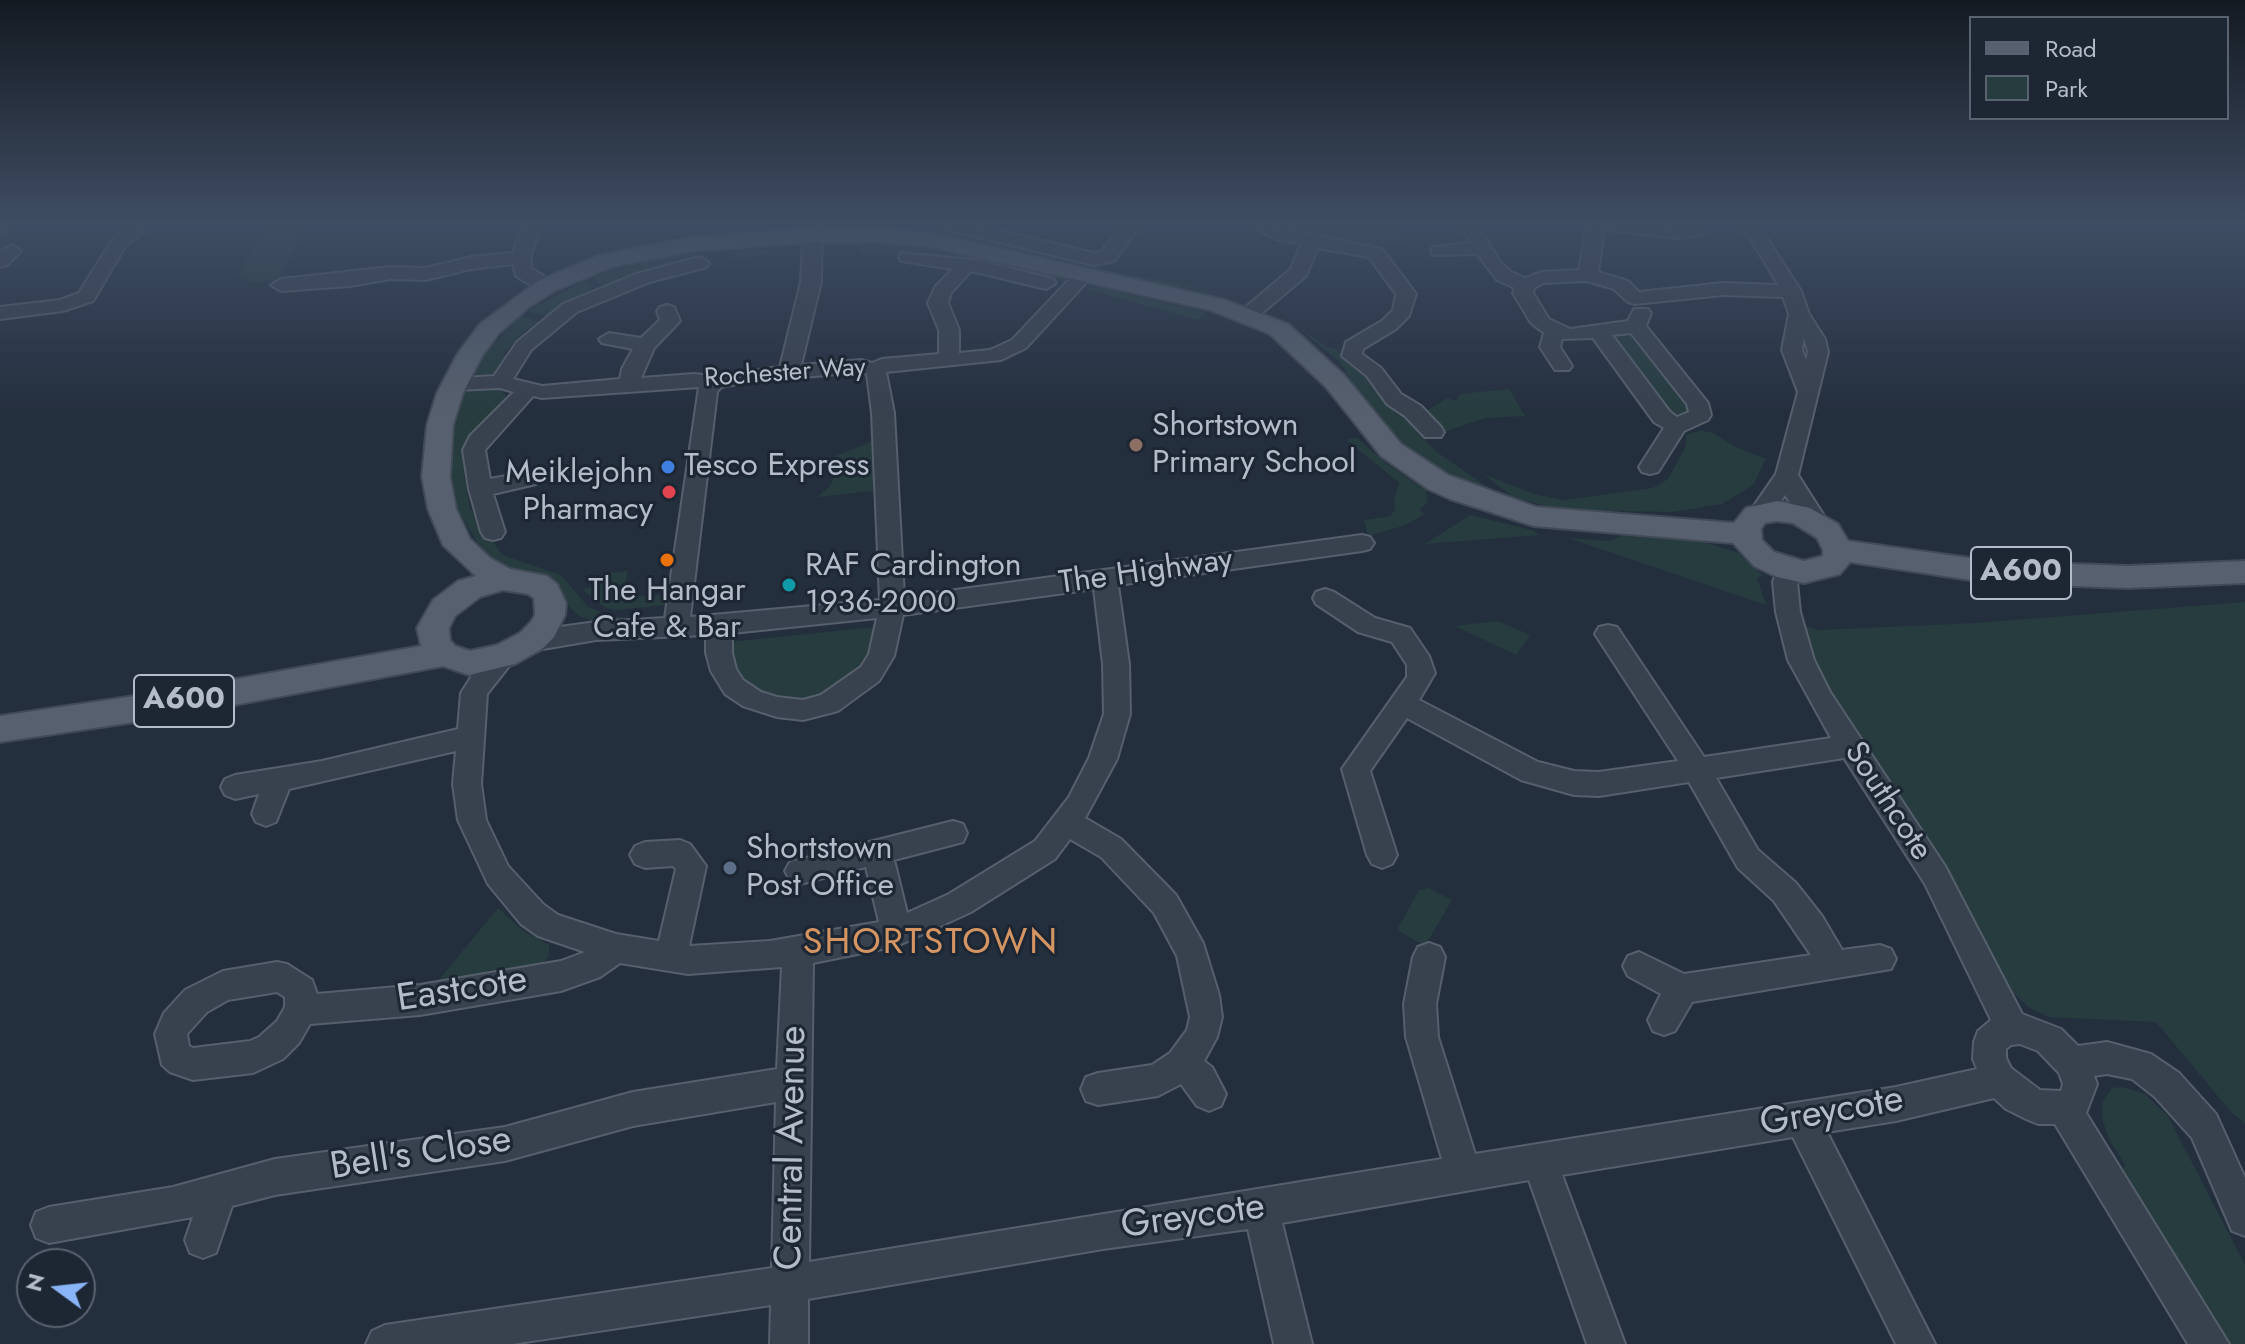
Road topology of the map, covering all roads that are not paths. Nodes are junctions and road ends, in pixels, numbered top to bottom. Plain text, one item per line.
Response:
1 (94, 287) edge
2 (545, 287) edge
3 (637, 287) edge
4 (810, 287) edge
5 (946, 287) edge
6 (1071, 287) edge
7 (1156, 287) edge
8 (1282, 287) edge
9 (1400, 287) edge
10 (1525, 287) edge
11 (1623, 287) edge
12 (1789, 287) edge
13 (1791, 291) junction
14 (1635, 298) junction
15 (667, 311) dead end
16 (0, 313) edge
17 (1248, 315) junction
18 (1636, 326) junction
19 (1555, 331) junction
20 (1600, 333) junction
21 (609, 339) dead end
22 (645, 345) junction
23 (949, 359) junction
24 (1562, 366) dead end
25 (874, 370) junction
26 (789, 372) junction
27 (500, 382) junction
28 (714, 382) junction
29 (454, 384) junction
30 (630, 385) junction
31 (527, 390) junction
32 (1435, 397) dead end
33 (1413, 411) junction
34 (1676, 426) junction
35 (1433, 432) dead end
36 (1650, 467) dead end
37 (1787, 475) junction
38 (528, 479) dead end
39 (480, 489) junction
40 (1816, 522) junction
41 (1753, 524) junction
42 (493, 532) dead end
43 (1362, 543) dead end
44 (458, 545) junction
45 (1838, 550) junction
46 (1788, 570) junction
47 (2245, 572) edge
48 (1105, 578) junction
49 (503, 579) junction
50 (1325, 598) dead end
51 (454, 599) junction
52 (890, 608) junction
53 (550, 615) junction
54 (719, 625) junction
55 (676, 628) junction
56 (596, 631) junction
57 (1608, 634) dead end
58 (439, 641) junction
59 (518, 649) junction
60 (1403, 704) junction
61 (0, 729) edge
62 (470, 737) junction
63 (1851, 746) junction
64 (1696, 770) junction
65 (278, 781) junction
66 (235, 787) dead end
67 (266, 814) dead end
68 (1068, 823) junction
69 (953, 833) dead end
70 (877, 852) junction
71 (645, 855) dead end
72 (1382, 855) dead end
73 (800, 871) dead end
74 (897, 932) junction
75 (616, 948) junction
76 (798, 951) junction
77 (671, 957) junction
78 (1429, 957) dead end
79 (1880, 959) dead end
80 (1833, 965) junction
81 (1639, 966) dead end
82 (1682, 989) junction
83 (301, 1010) dead end
84 (1664, 1020) dead end
85 (2012, 1028) junction
86 (2072, 1063) junction
87 (1182, 1064) junction
88 (1999, 1080) junction
89 (793, 1083) junction
90 (1098, 1089) dead end
91 (1209, 1094) dead end
92 (2064, 1108) junction
93 (1802, 1119) junction
94 (1540, 1161) junction
95 (1464, 1173) junction
96 (219, 1192) junction
97 (1261, 1209) junction
98 (2245, 1218) edge
99 (49, 1225) dead end
100 (203, 1240) dead end
101 (790, 1284) junction
102 (385, 1344) edge
103 (789, 1344) edge
104 (1293, 1344) edge
105 (1606, 1344) edge
106 (1916, 1344) edge
107 (2210, 1344) edge

1 - 16 street
2 - 29 main road
3 - 27 street
4 - 26 street
5 - 23 street
6 - 23 street, Rochester Way
7 - 17 main road
8 - 17 street
9 - 33 street
10 - 19 street
11 - 14 street
12 - 13 street
13 - 14 street
13 - 37 street
14 - 18 street
15 - 22 street
17 - 41 main road
18 - 20 street
18 - 34 street
19 - 20 street
19 - 24 street
20 - 34 street
21 - 22 street
22 - 30 street
23 - 25 street, Rochester Way
25 - 26 street, Rochester Way
25 - 52 street
26 - 28 street, Rochester Way
27 - 29 street, Rochester Way
27 - 31 street, Rochester Way
28 - 30 street, Rochester Way
28 - 55 street
29 - 44 main road
30 - 31 street, Rochester Way
31 - 39 street
32 - 33 street
33 - 35 street
34 - 36 street
37 - 40 street
37 - 41 street
38 - 39 street
39 - 42 street
40 - 41 main road
40 - 45 main road
41 - 46 main road
43 - 48 street, The Highway
44 - 49 main road
44 - 51 main road
45 - 46 main road
45 - 47 main road, A600
46 - 63 street, Southcote
48 - 52 street, The Highway
48 - 68 street
49 - 51 main road
49 - 53 main road
50 - 60 street
51 - 58 main road
52 - 54 street, The Highway
52 - 54 street
53 - 56 street, The Highway
53 - 59 main road
54 - 55 street, The Highway
55 - 56 street, The Highway
56 - 59 street, The Highway
57 - 64 street
58 - 59 main road
58 - 61 main road, A600
59 - 62 street
60 - 64 street
60 - 72 street
62 - 65 street
62 - 75 street
63 - 64 street
63 - 85 street, Southcote
64 - 80 street
65 - 66 street
65 - 67 street
68 - 74 street
68 - 87 street
69 - 70 street
70 - 73 street
70 - 74 street
71 - 77 street
74 - 76 street
75 - 77 street
75 - 83 street, Eastcote
76 - 77 street
76 - 89 street, Central Avenue
78 - 95 street
79 - 80 street
80 - 82 street
81 - 82 street
82 - 84 street
85 - 86 street
85 - 88 street
86 - 92 street
86 - 98 street
87 - 90 street
87 - 91 street
88 - 92 street
88 - 93 street, Greycote
89 - 96 street, Bell's Close
89 - 101 street, Central Avenue
92 - 107 street
93 - 94 street, Greycote
93 - 106 street
94 - 95 street, Greycote
94 - 105 street
95 - 97 street, Greycote
96 - 99 street, Bell's Close
96 - 100 street
97 - 101 street, Greycote
97 - 104 street
101 - 102 street, Greycote
101 - 103 street, Central Avenue

